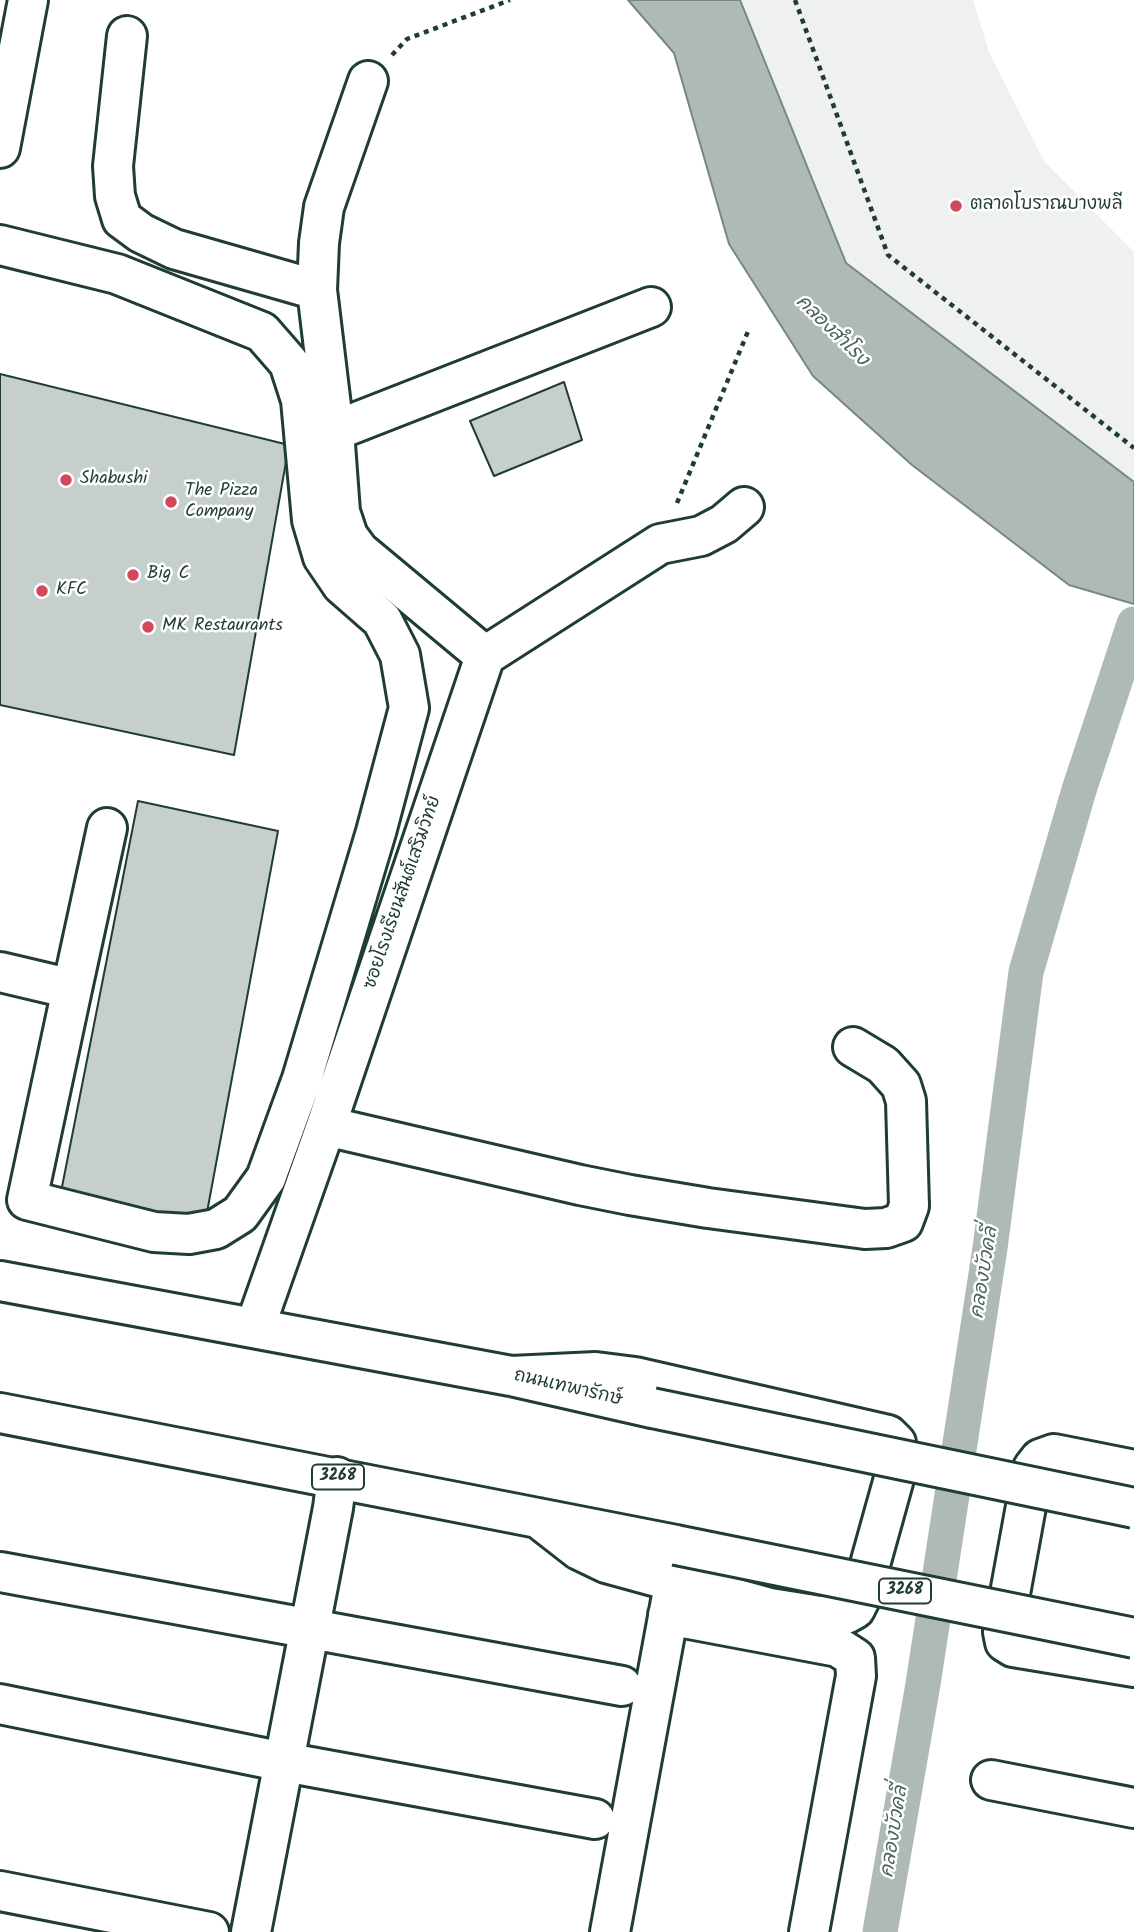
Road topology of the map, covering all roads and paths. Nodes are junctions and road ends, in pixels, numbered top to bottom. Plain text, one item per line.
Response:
1 (28, 0) edge
2 (510, 0) edge
3 (795, 0) edge
4 (127, 36) dead end
5 (368, 81) joint
6 (0, 148) edge
7 (0, 245) edge
8 (317, 290) junction
9 (651, 307) dead end
10 (749, 329) dead end
11 (334, 431) junction
12 (1134, 448) edge
13 (744, 507) dead end
14 (660, 544) junction
15 (485, 656) junction
16 (107, 828) dead end
17 (0, 972) edge
18 (72, 989) junction
19 (853, 1047) dead end
20 (326, 1126) junction
21 (13, 1197) edge
22 (0, 1281) edge
23 (255, 1327) junction
24 (511, 1376) junction
25 (0, 1413) edge
26 (1134, 1470) edge
27 (337, 1477) junction
28 (1134, 1508) edge
29 (0, 1572) edge
30 (673, 1581) junction
31 (309, 1630) junction
32 (1134, 1637) edge
33 (1134, 1667) edge
34 (622, 1686) dead end
35 (1, 1709) edge
36 (284, 1762) junction
37 (990, 1780) dead end
38 (1134, 1808) edge
39 (595, 1819) dead end
40 (0, 1891) edge
41 (209, 1932) edge
42 (251, 1932) edge
43 (610, 1932) edge
44 (809, 1932) edge

1 - 6 street
2 - 5 path
3 - 12 path
4 - 8 street
5 - 8 street
7 - 21 street
8 - 11 street
9 - 11 street
10 - 14 path
11 - 15 street
13 - 14 street
14 - 15 street
15 - 20 street, ซอยโรงเรียนสันต์เสริมวิทย์
16 - 18 street
17 - 18 street
18 - 21 street
19 - 20 street
20 - 23 street, ซอยโรงเรียนสันต์เสริมวิทย์
22 - 23 street, ถนนเทพารักษ์
23 - 24 street, ถนนเทพารักษ์
24 - 28 street, ถนนเทพารักษ์, bridge
24 - 30 street
25 - 27 street, 3268
26 - 33 street
27 - 30 street, 3268
27 - 31 street
29 - 31 street
30 - 32 street, 3268, bridge
30 - 43 street
30 - 44 street
31 - 34 street
31 - 36 street
35 - 36 street
36 - 39 street
36 - 42 street
37 - 38 street
40 - 41 street

